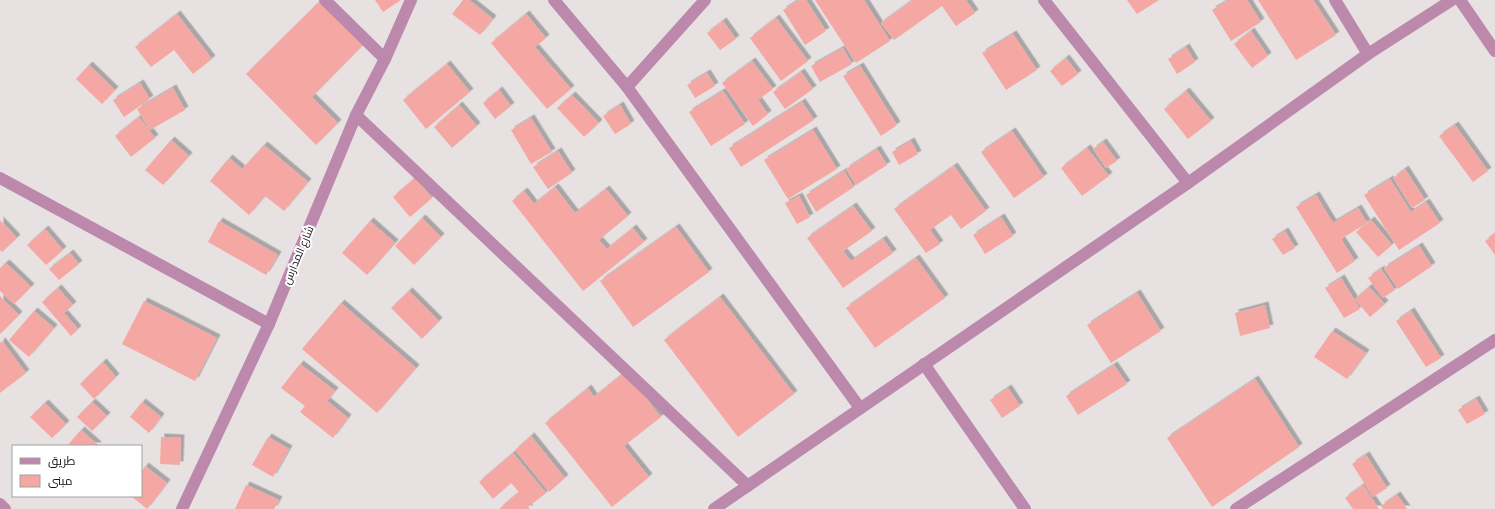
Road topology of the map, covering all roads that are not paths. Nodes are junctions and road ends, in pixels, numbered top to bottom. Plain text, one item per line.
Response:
1 (325, 0) edge
2 (411, 0) edge
3 (554, 0) edge
4 (705, 0) edge
5 (1044, 0) edge
6 (1335, 0) edge
7 (1452, 0) edge
8 (1460, 0) edge
9 (1495, 51) edge
10 (1368, 54) junction
11 (385, 59) junction
12 (627, 87) junction
13 (356, 115) junction
14 (0, 178) edge
15 (1188, 183) junction
16 (269, 324) junction
17 (1495, 340) edge
18 (924, 364) junction
19 (860, 408) junction
20 (748, 486) junction
21 (0, 504) edge
22 (5, 509) edge
23 (182, 509) edge
24 (714, 509) edge
25 (1025, 509) edge
26 (1236, 509) edge

1 - 11 street
2 - 11 street, شارع المدارس
3 - 12 street
4 - 12 street
5 - 15 street
6 - 10 street
7 - 10 street
8 - 9 street
10 - 15 street
11 - 13 street, شارع المدارس
12 - 19 street
13 - 16 street, شارع المدارس
13 - 20 street
14 - 16 street
15 - 18 street
16 - 23 street, شارع المدارس
17 - 26 street
18 - 19 street
18 - 25 street
19 - 20 street
20 - 24 street
21 - 22 street

